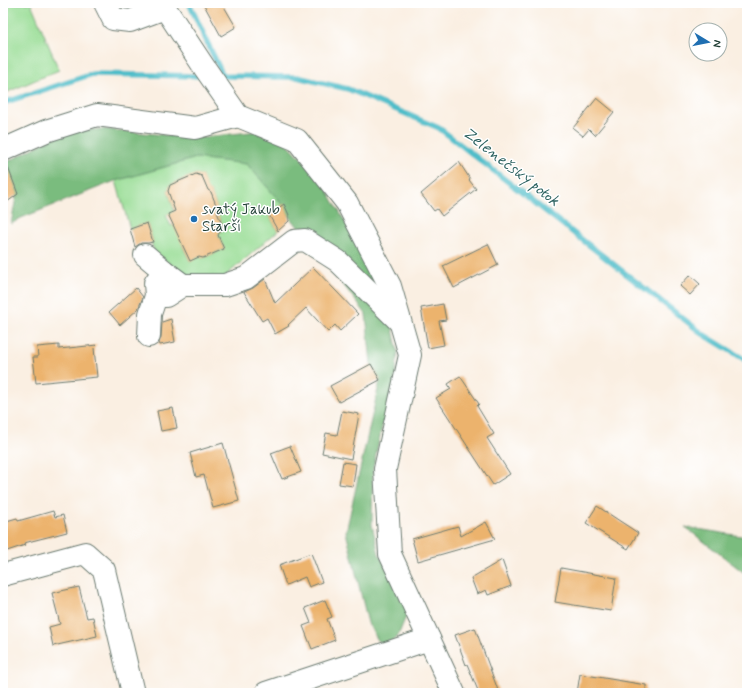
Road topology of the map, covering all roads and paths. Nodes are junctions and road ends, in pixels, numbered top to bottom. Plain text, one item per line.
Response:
1 (105, 3) edge
2 (164, 5) edge
3 (238, 116) junction
4 (3, 150) edge
5 (145, 255) dead end
6 (164, 271) junction
7 (183, 285) junction
8 (156, 296) junction
9 (400, 322) junction
10 (149, 336) dead end
11 (3, 575) edge
12 (429, 639) junction
13 (133, 693) edge
14 (266, 693) edge
15 (454, 693) edge

1 - 2 street
2 - 3 street
3 - 4 street
3 - 9 street
5 - 6 street
6 - 7 street
6 - 8 street
7 - 8 street
7 - 9 street
8 - 10 street
9 - 12 street
11 - 13 street
12 - 14 street
12 - 15 street

